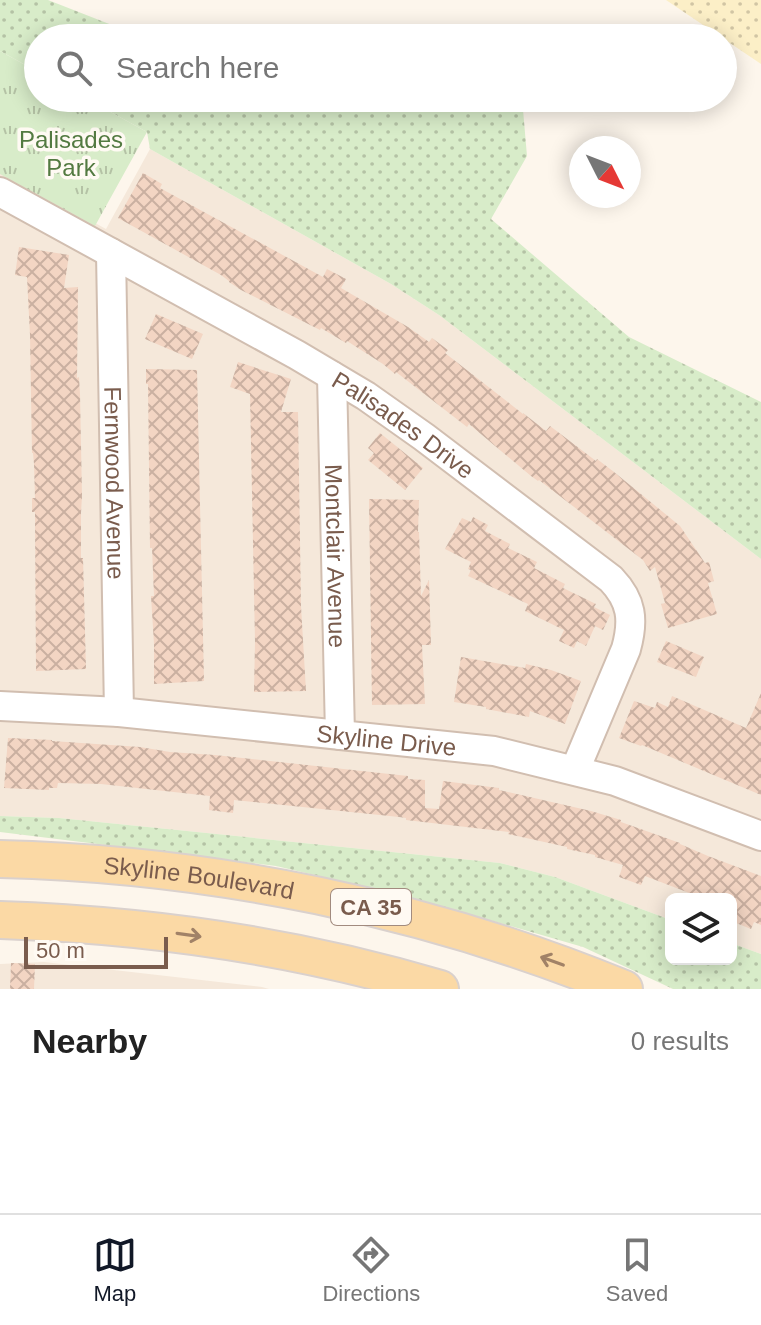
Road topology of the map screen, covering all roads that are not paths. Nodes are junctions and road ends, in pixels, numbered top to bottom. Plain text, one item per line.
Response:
1 (0, 192) edge
2 (111, 253) junction
3 (332, 376) junction
4 (0, 706) edge
5 (119, 712) junction
6 (340, 735) junction
7 (575, 770) junction
8 (761, 836) edge
9 (0, 847) edge
10 (0, 859) edge
11 (109, 864) junction
12 (0, 920) edge
13 (105, 925) junction
14 (0, 936) edge
15 (440, 989) edge
16 (624, 989) edge

1 - 2 street, Palisades Drive
2 - 3 street, Palisades Drive
2 - 5 street, Fernwood Avenue
3 - 6 street, Montclair Avenue
3 - 7 street, Palisades Drive
4 - 5 street, Skyline Drive
5 - 6 street, Skyline Drive
6 - 7 street, Skyline Drive
7 - 8 street, Skyline Drive
9 - 11 main road
10 - 11 main road, Skyline Boulevard / CA 35
16 -> 11 main road, Skyline Boulevard / CA 35
12 - 13 main road, CA 35
13 - 14 main road
13 -> 15 main road, CA 35

